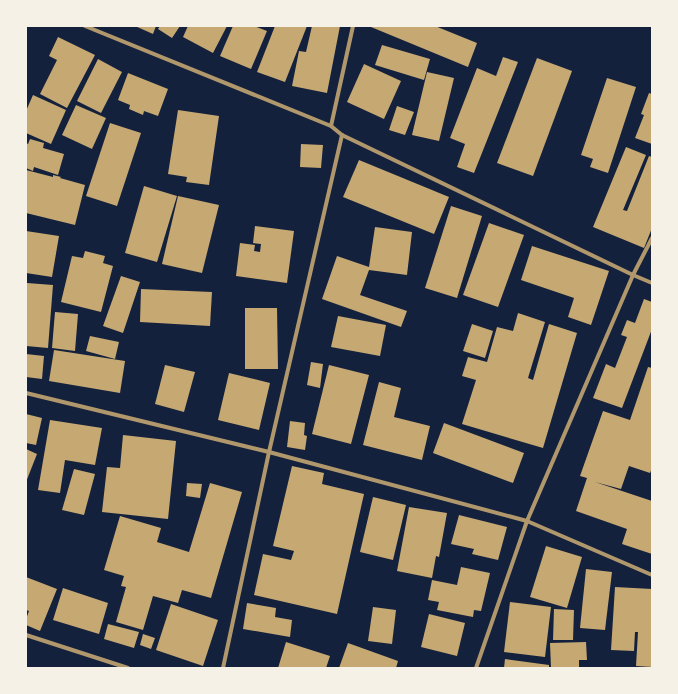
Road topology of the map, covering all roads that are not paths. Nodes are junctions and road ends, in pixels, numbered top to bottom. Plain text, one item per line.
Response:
1 (85, 26) edge
2 (352, 26) edge
3 (331, 126) junction
4 (342, 135) junction
5 (652, 238) edge
6 (633, 275) junction
7 (652, 283) edge
8 (26, 393) edge
9 (269, 452) junction
10 (527, 521) junction
11 (652, 575) edge
12 (26, 635) edge
13 (128, 668) edge
14 (223, 668) edge
15 (476, 668) edge

1 - 3 street
2 - 3 street
3 - 4 street
4 - 6 street
4 - 9 street
5 - 6 street
6 - 7 street
6 - 10 street
8 - 9 street
9 - 10 street
9 - 14 street
10 - 11 street
10 - 15 street
12 - 13 street

